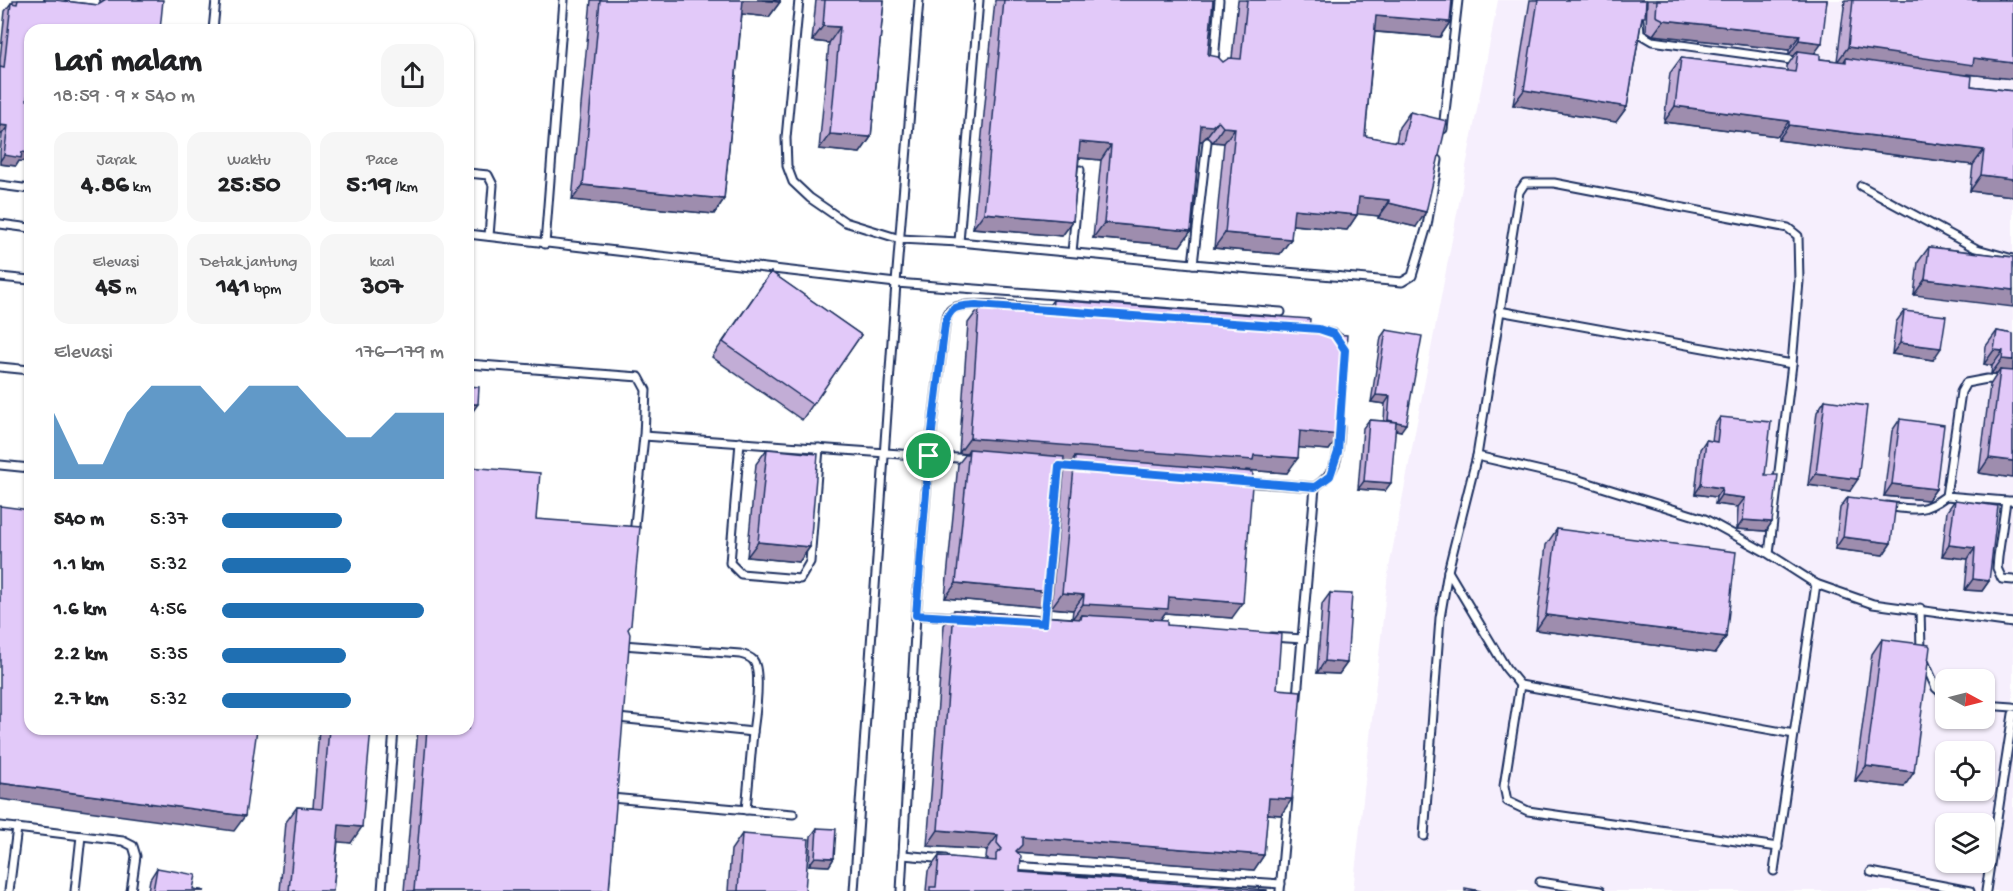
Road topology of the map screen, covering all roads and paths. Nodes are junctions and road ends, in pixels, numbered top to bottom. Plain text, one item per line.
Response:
1 (52, 0) edge
2 (216, 0) edge
3 (564, 0) edge
4 (799, 0) edge
5 (919, 0) edge
6 (979, 0) edge
7 (1220, 0) edge
8 (1458, 0) edge
9 (93, 4) edge
10 (1640, 9) edge
11 (214, 24) edge
12 (1805, 62) edge
13 (1213, 72) edge
14 (1441, 138) edge
15 (1208, 142) edge
16 (1439, 149) edge
17 (1080, 170) edge
18 (474, 174) edge
19 (0, 185) edge
20 (1860, 186) dead end
21 (24, 188) edge
22 (0, 224) edge
23 (24, 227) edge
24 (474, 235) edge
25 (489, 237) junction
26 (900, 239) junction
27 (959, 242) junction
28 (545, 244) junction
29 (1072, 252) junction
30 (2013, 259) edge
31 (1193, 264) junction
32 (0, 277) edge
33 (24, 279) edge
34 (896, 283) junction
35 (1060, 310) edge
36 (1499, 311) junction
37 (1281, 312) dead end
38 (1296, 327) edge
39 (1345, 350) edge
40 (474, 364) edge
41 (1792, 364) junction
42 (0, 367) edge
43 (24, 369) edge
44 (2013, 381) edge
45 (1340, 418) edge
46 (644, 436) junction
47 (740, 442) junction
48 (819, 448) junction
49 (885, 452) junction
50 (929, 456) junction
51 (1477, 456) junction
52 (981, 460) edge
53 (0, 465) edge
54 (24, 467) edge
55 (1233, 481) edge
56 (1315, 487) junction
57 (1946, 496) junction
58 (2010, 501) edge
59 (1877, 505) edge
60 (634, 541) edge
61 (1769, 554) junction
62 (1448, 571) junction
63 (1049, 578) edge
64 (2013, 580) edge
65 (1816, 584) junction
66 (1920, 609) junction
67 (916, 615) junction
68 (963, 618) edge
69 (1033, 622) edge
70 (1044, 623) junction
71 (2013, 623) edge
72 (1056, 624) edge
73 (625, 633) edge
74 (1267, 637) edge
75 (1303, 639) junction
76 (624, 645) junction
77 (623, 654) edge
78 (1935, 683) edge
79 (1520, 685) junction
80 (618, 706) edge
81 (1995, 706) edge
82 (2013, 707) edge
83 (1296, 709) edge
84 (2013, 714) edge
85 (618, 718) junction
86 (617, 730) edge
87 (753, 732) junction
88 (1794, 734) junction
89 (394, 735) edge
90 (612, 787) edge
91 (1289, 791) edge
92 (611, 798) junction
93 (610, 810) edge
94 (746, 810) junction
95 (793, 814) dead end
96 (0, 826) edge
97 (17, 828) junction
98 (81, 836) junction
99 (1425, 837) dead end
100 (1778, 847) junction
101 (903, 855) junction
102 (950, 860) edge
103 (1011, 866) edge
104 (1774, 871) dead end
105 (1871, 872) dead end
106 (1540, 882) dead end
107 (1280, 888) edge
108 (9, 891) edge
109 (75, 891) edge
110 (131, 891) edge
111 (382, 891) edge
112 (854, 891) edge
113 (901, 891) edge
114 (1600, 891) edge
115 (1970, 891) edge
116 (1986, 891) edge

1 - 9 street
2 - 11 lane
3 - 28 lane
4 - 26 lane
5 - 26 lane
6 - 27 lane
7 - 13 lane
8 - 14 lane
10 - 12 lane
15 - 31 lane
16 - 31 lane
17 - 29 lane
18 - 25 lane
19 - 21 lane
20 - 30 lane
22 - 23 lane
24 - 25 lane
25 - 28 lane
26 - 27 lane
26 - 34 lane
27 - 29 lane
28 - 34 lane
29 - 31 lane
32 - 33 lane
34 - 37 lane
34 - 49 lane
35 - 50 lane
36 - 41 lane
36 - 41 lane
36 - 51 lane
38 - 39 lane
40 - 46 lane
41 - 61 lane
42 - 43 lane
44 - 57 lane
45 - 56 lane
46 - 47 lane
46 - 60 lane
47 - 48 lane
47 - 48 lane
48 - 49 lane
49 - 50 lane
49 - 112 lane
50 - 52 lane
50 - 67 lane
51 - 61 lane
51 - 62 lane
53 - 54 lane
55 - 56 lane
56 - 75 lane
57 - 58 lane
57 - 59 lane
58 - 64 lane
61 - 65 lane
62 - 79 lane
62 - 99 lane
63 - 70 lane
65 - 66 lane
65 - 88 lane
66 - 71 lane
66 - 78 lane
67 - 68 lane
67 - 101 lane
69 - 70 lane
70 - 72 lane
73 - 76 lane
74 - 75 lane
75 - 83 lane
76 - 77 lane
76 - 87 lane
79 - 88 lane
79 - 100 lane
80 - 85 lane
81 - 82 lane
84 - 116 lane
85 - 86 lane
85 - 87 lane
87 - 94 lane
88 - 100 lane
89 - 111 lane
90 - 92 lane
91 - 107 lane
92 - 93 lane
92 - 94 lane
94 - 95 lane
96 - 97 lane
97 - 98 lane
97 - 108 lane
98 - 109 lane
98 - 110 lane
100 - 104 lane
101 - 102 lane
101 - 113 lane
103 - 107 lane
105 - 115 lane
106 - 114 lane

